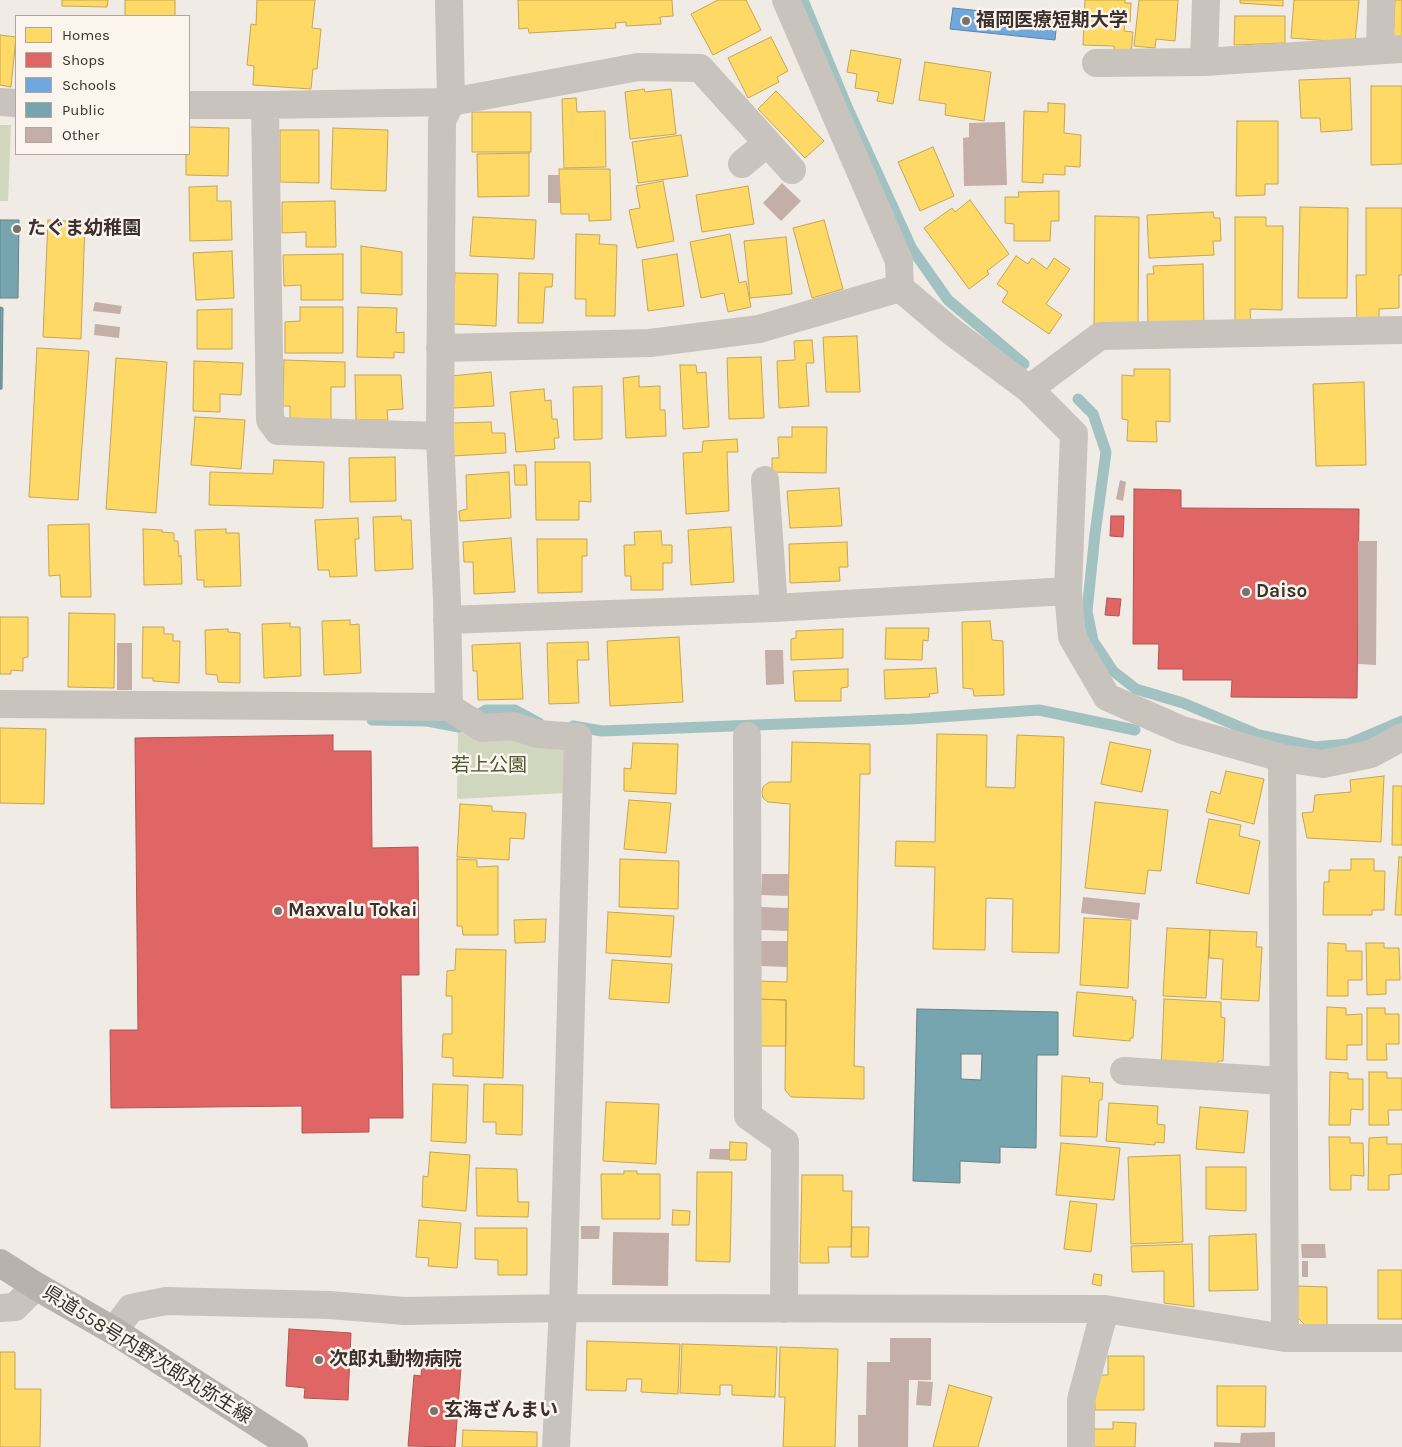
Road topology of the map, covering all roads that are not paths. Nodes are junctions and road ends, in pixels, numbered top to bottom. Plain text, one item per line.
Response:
1 (450, 0) edge
2 (786, 0) edge
3 (1206, 0) edge
4 (1382, 0) edge
5 (1391, 50) edge
6 (1204, 62) junction
7 (1096, 63) dead end
8 (0, 102) edge
9 (451, 102) junction
10 (15, 103) edge
11 (190, 105) edge
12 (265, 105) junction
13 (767, 143) junction
14 (742, 164) dead end
15 (792, 170) dead end
16 (900, 288) junction
17 (1402, 330) edge
18 (440, 348) junction
19 (1029, 389) junction
20 (440, 436) junction
21 (764, 480) dead end
22 (1068, 591) junction
23 (774, 608) junction
24 (447, 620) junction
25 (0, 704) edge
26 (464, 717) junction
27 (747, 736) dead end
28 (1402, 737) edge
29 (1282, 758) junction
30 (1124, 1071) dead end
31 (1283, 1081) junction
32 (0, 1263) edge
33 (36, 1286) junction
34 (0, 1308) edge
35 (562, 1308) junction
36 (784, 1309) junction
37 (1105, 1309) junction
38 (114, 1332) junction
39 (1285, 1338) junction
40 (1402, 1338) edge
41 (294, 1447) edge
42 (556, 1447) edge
43 (1081, 1447) edge

1 - 9 street
2 - 16 street
3 - 6 street
4 - 5 street
5 - 6 street
6 - 7 street
8 - 10 street
9 - 12 street
9 - 13 street
9 - 18 street
11 - 12 street
12 - 20 street
13 - 14 street
13 - 15 street
16 - 18 street
16 - 19 street
17 - 19 street
18 - 20 street
19 - 22 street
20 - 24 street
21 - 23 street
22 - 23 street
22 - 29 street
23 - 24 street
24 - 26 street
25 - 26 street
26 - 35 street
27 - 36 street
28 - 29 street
29 - 31 street
30 - 31 street
31 - 39 street
32 - 33 main road, 県道558号内野次郎丸弥生線
33 - 34 street
33 - 38 main road, 県道558号内野次郎丸弥生線
35 - 36 street
35 - 38 street
35 - 42 street
36 - 37 street
37 - 39 street
37 - 43 street
38 - 41 main road, 県道558号内野次郎丸弥生線
39 - 40 street

